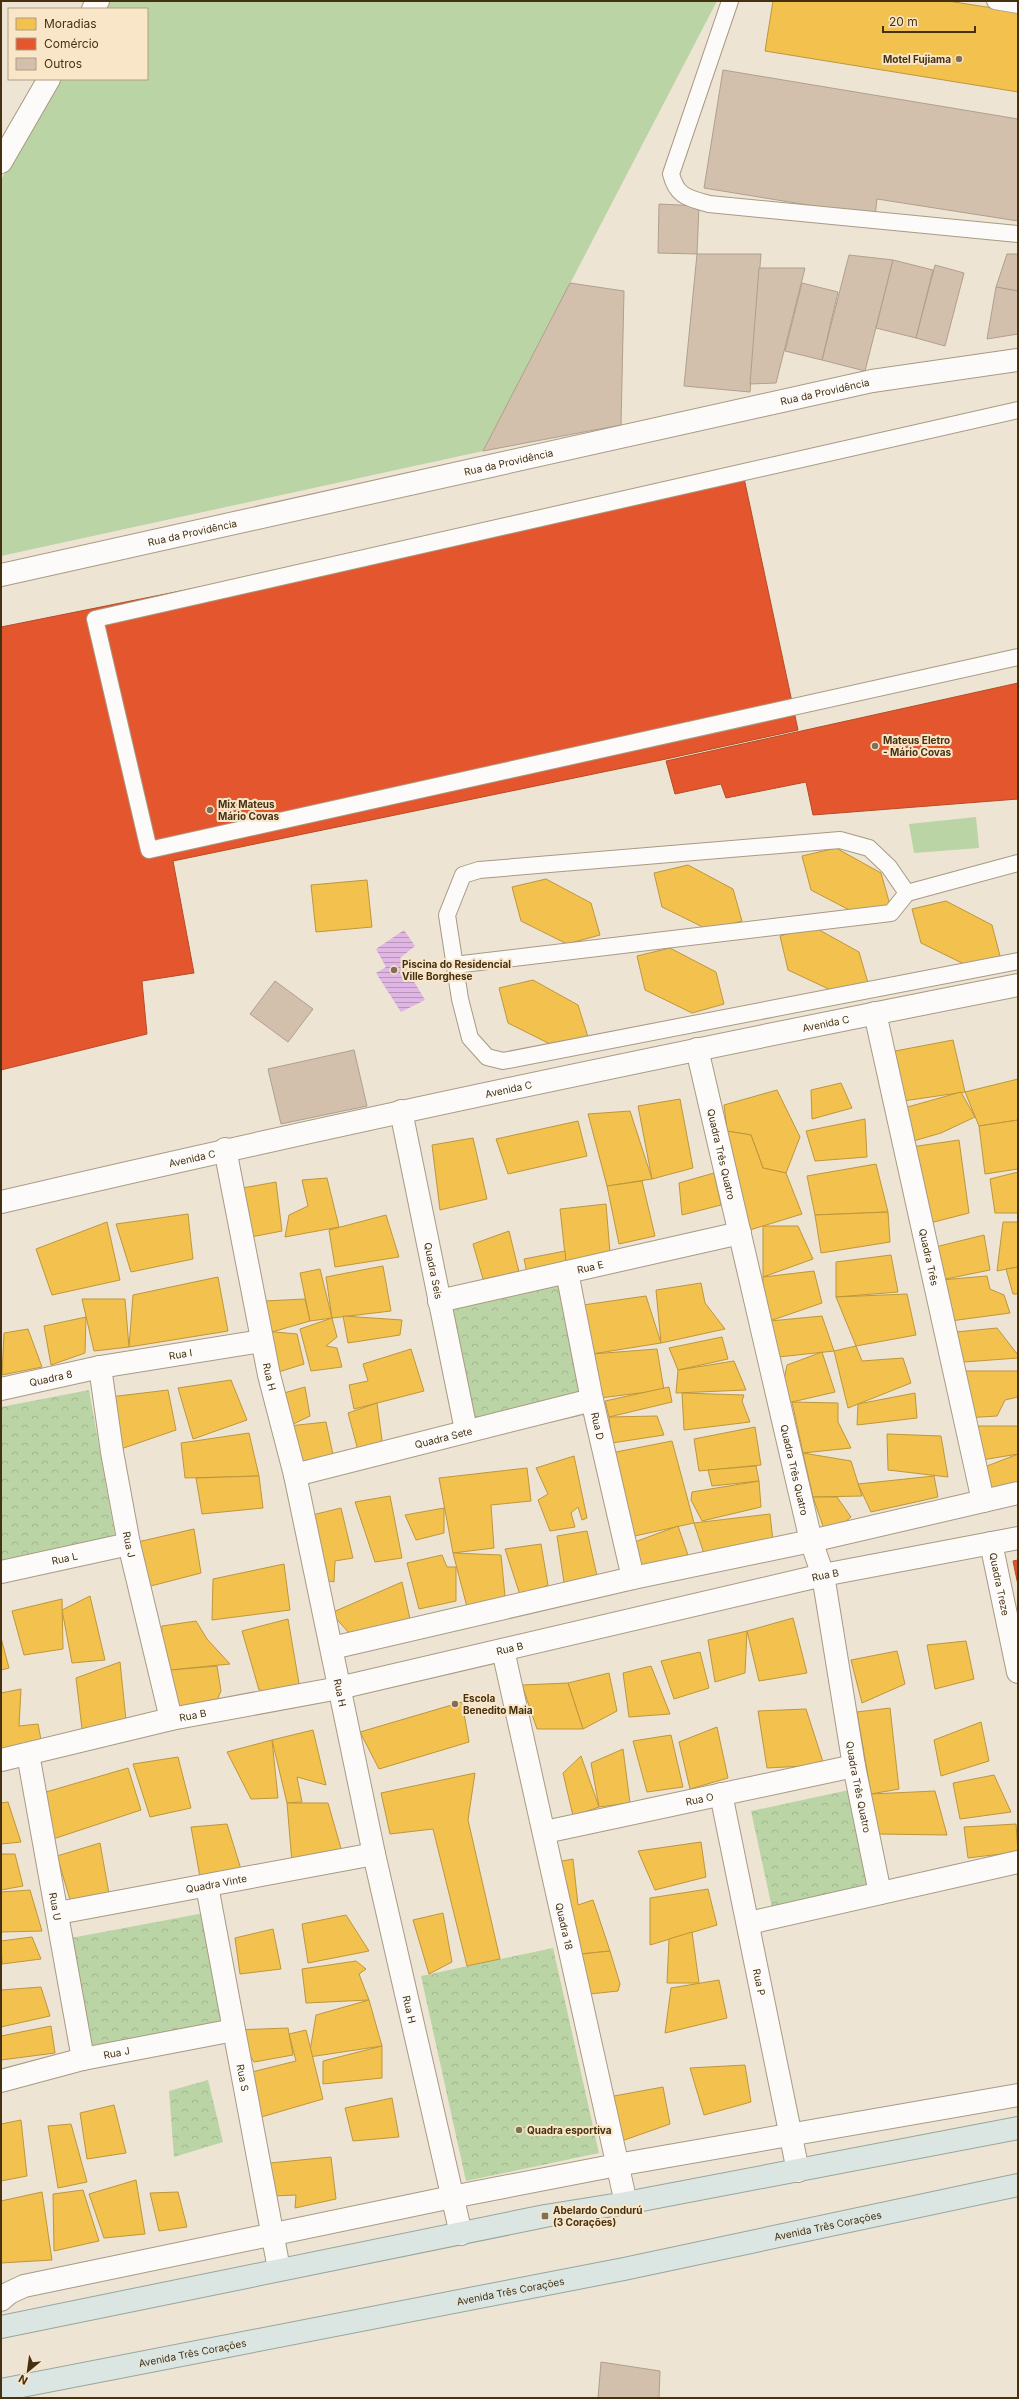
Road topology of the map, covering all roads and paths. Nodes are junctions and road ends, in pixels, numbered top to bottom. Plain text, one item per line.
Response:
1 (730, 1) edge
2 (995, 1) edge
3 (1018, 5) edge
4 (48, 80) edge
5 (1, 162) edge
6 (1018, 234) edge
7 (1018, 360) edge
8 (1018, 410) edge
9 (1, 575) edge
10 (1018, 657) edge
11 (1018, 863) edge
12 (907, 893) junction
13 (1018, 961) edge
14 (454, 965) junction
15 (1018, 985) edge
16 (875, 1013) junction
17 (697, 1049) junction
18 (401, 1111) junction
19 (225, 1149) junction
20 (1, 1202) edge
21 (740, 1233) junction
22 (567, 1272) junction
23 (440, 1301) junction
24 (261, 1341) junction
25 (100, 1367) junction
26 (1, 1389) edge
27 (592, 1400) junction
28 (466, 1430) junction
29 (295, 1475) junction
30 (1018, 1493) edge
31 (983, 1501) junction
32 (1018, 1538) edge
33 (811, 1542) junction
34 (991, 1543) junction
35 (129, 1544) junction
36 (1, 1572) edge
37 (823, 1575) junction
38 (633, 1578) junction
39 (332, 1648) junction
40 (503, 1650) junction
41 (1018, 1672) edge
42 (339, 1688) junction
43 (171, 1719) junction
44 (28, 1754) junction
45 (1, 1760) edge
46 (854, 1766) junction
47 (721, 1794) junction
48 (545, 1832) junction
49 (374, 1854) junction
50 (1018, 1862) edge
51 (207, 1886) junction
52 (880, 1893) junction
53 (58, 1913) junction
54 (749, 1923) junction
55 (234, 2030) junction
56 (83, 2059) junction
57 (1, 2081) edge
58 (1018, 2095) edge
59 (1018, 2128) edge
60 (792, 2136) junction
61 (618, 2165) junction
62 (798, 2171) junction
63 (1018, 2185) edge
64 (452, 2196) junction
65 (626, 2203) junction
66 (274, 2233) junction
67 (461, 2234) junction
68 (280, 2269) junction
69 (1, 2300) edge
70 (1, 2327) edge
71 (2, 2386) edge

1 - 6 lane
2 - 3 lane
4 - 5 street
7 - 9 street, Rua da Providência
8 - 10 lane
11 - 12 lane
12 - 14 lane
12 - 14 lane
13 - 14 lane
15 - 16 street, Avenida C
16 - 17 street, Avenida C
16 - 31 street, Quadra Três
17 - 18 street, Avenida C
17 - 21 street, Quadra Três Quatro
18 - 19 street, Avenida C
18 - 23 street, Quadra Seis
19 - 20 street, Avenida C
19 - 24 street, Rua H
21 - 22 street, Rua E
21 - 33 street, Quadra Três Quatro
22 - 23 street, Rua E
22 - 27 street, Rua D
23 - 28 street, Quadra Seis
24 - 25 street, Rua I
24 - 29 street, Rua H
25 - 26 street, Quadra 8
25 - 35 street, Rua J
27 - 28 street, Quadra Sete
27 - 38 street, Rua D
28 - 29 street, Quadra Sete
29 - 39 street, Rua H
30 - 31 street
31 - 33 street
32 - 34 street, Rua B
33 - 37 street, Quadra Três Quatro
33 - 38 street
34 - 37 street, Rua B
34 - 41 street, Quadra Treze
35 - 36 street, Rua L
35 - 43 street, Rua J
37 - 40 street, Rua B
37 - 46 street, Quadra Três Quatro
38 - 39 street
39 - 42 street, Rua H
40 - 42 street, Rua B
40 - 48 street, Quadra 18
42 - 43 street, Rua B
42 - 49 street, Rua H
43 - 44 street, Rua B
44 - 45 street, Rua B
44 - 53 street, Rua U
46 - 47 street, Rua O
46 - 52 street, Quadra Três Quatro
47 - 48 street, Rua O
47 - 54 street, Rua P
48 - 61 street, Quadra 18
49 - 51 street, Quadra Vinte
49 - 64 street, Rua H
50 - 52 street
51 - 53 street, Quadra Vinte
51 - 55 street, Rua S
52 - 54 street
53 - 56 street, Rua U
54 - 60 street, Rua P
55 - 56 street, Rua J
55 - 66 street, Rua S
56 - 57 street, Rua J
58 - 60 street
59 - 62 main road
60 - 61 street
60 - 62 street, Rua P
61 - 64 street
61 - 65 street, Quadra 18
62 - 65 main road
63 - 71 main road, Avenida Três Corações
64 - 66 street
64 - 67 street, Rua H
65 - 67 main road
66 - 68 street, Rua S
66 - 69 street
67 - 68 main road
68 - 70 main road

